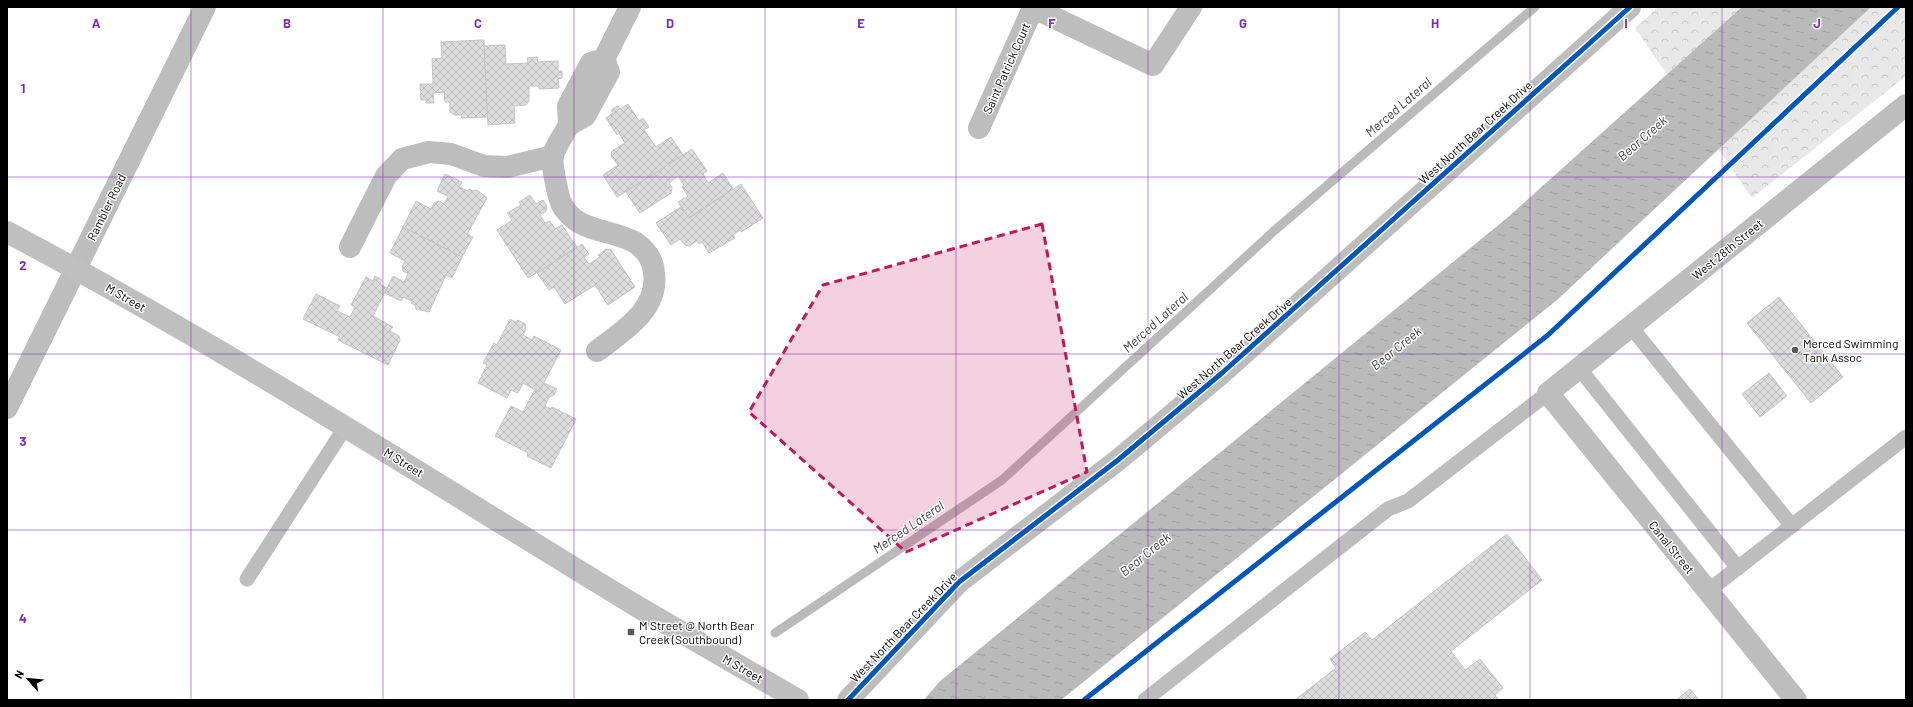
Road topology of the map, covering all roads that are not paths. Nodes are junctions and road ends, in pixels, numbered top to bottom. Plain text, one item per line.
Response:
1 (206, 7) edge
2 (630, 7) edge
3 (1032, 7) edge
4 (1191, 7) edge
5 (1630, 7) edge
6 (1906, 105) edge
7 (979, 128) dead end
8 (553, 156) junction
9 (7, 232) edge
10 (350, 247) dead end
11 (76, 268) junction
12 (1630, 327) junction
13 (597, 351) dead end
14 (1578, 368) junction
15 (1548, 393) junction
16 (7, 408) edge
17 (346, 426) junction
18 (1906, 437) edge
19 (1792, 526) junction
20 (1738, 568) junction
21 (247, 579) dead end
22 (1708, 591) junction
23 (798, 700) edge
24 (848, 700) edge
25 (1145, 700) edge
26 (1796, 700) edge

1 - 11 street, Rambler Road
2 - 8 street
3 - 4 street
3 - 7 street, Saint Patrick Court
5 - 24 street, West North Bear Creek Drive
6 - 12 street, West 28th Street
8 - 10 street
8 - 13 street
9 - 11 street, M Street
11 - 16 street, Rambler Road
11 - 17 street, M Street
12 - 14 street, West 28th Street
12 - 19 lane
14 - 15 street, West 28th Street
14 - 20 lane
15 - 22 street, Canal Street
15 - 25 lane
17 - 21 lane
17 - 23 street, M Street
18 - 19 lane
19 - 20 lane
20 - 22 lane
22 - 26 street, Canal Street

